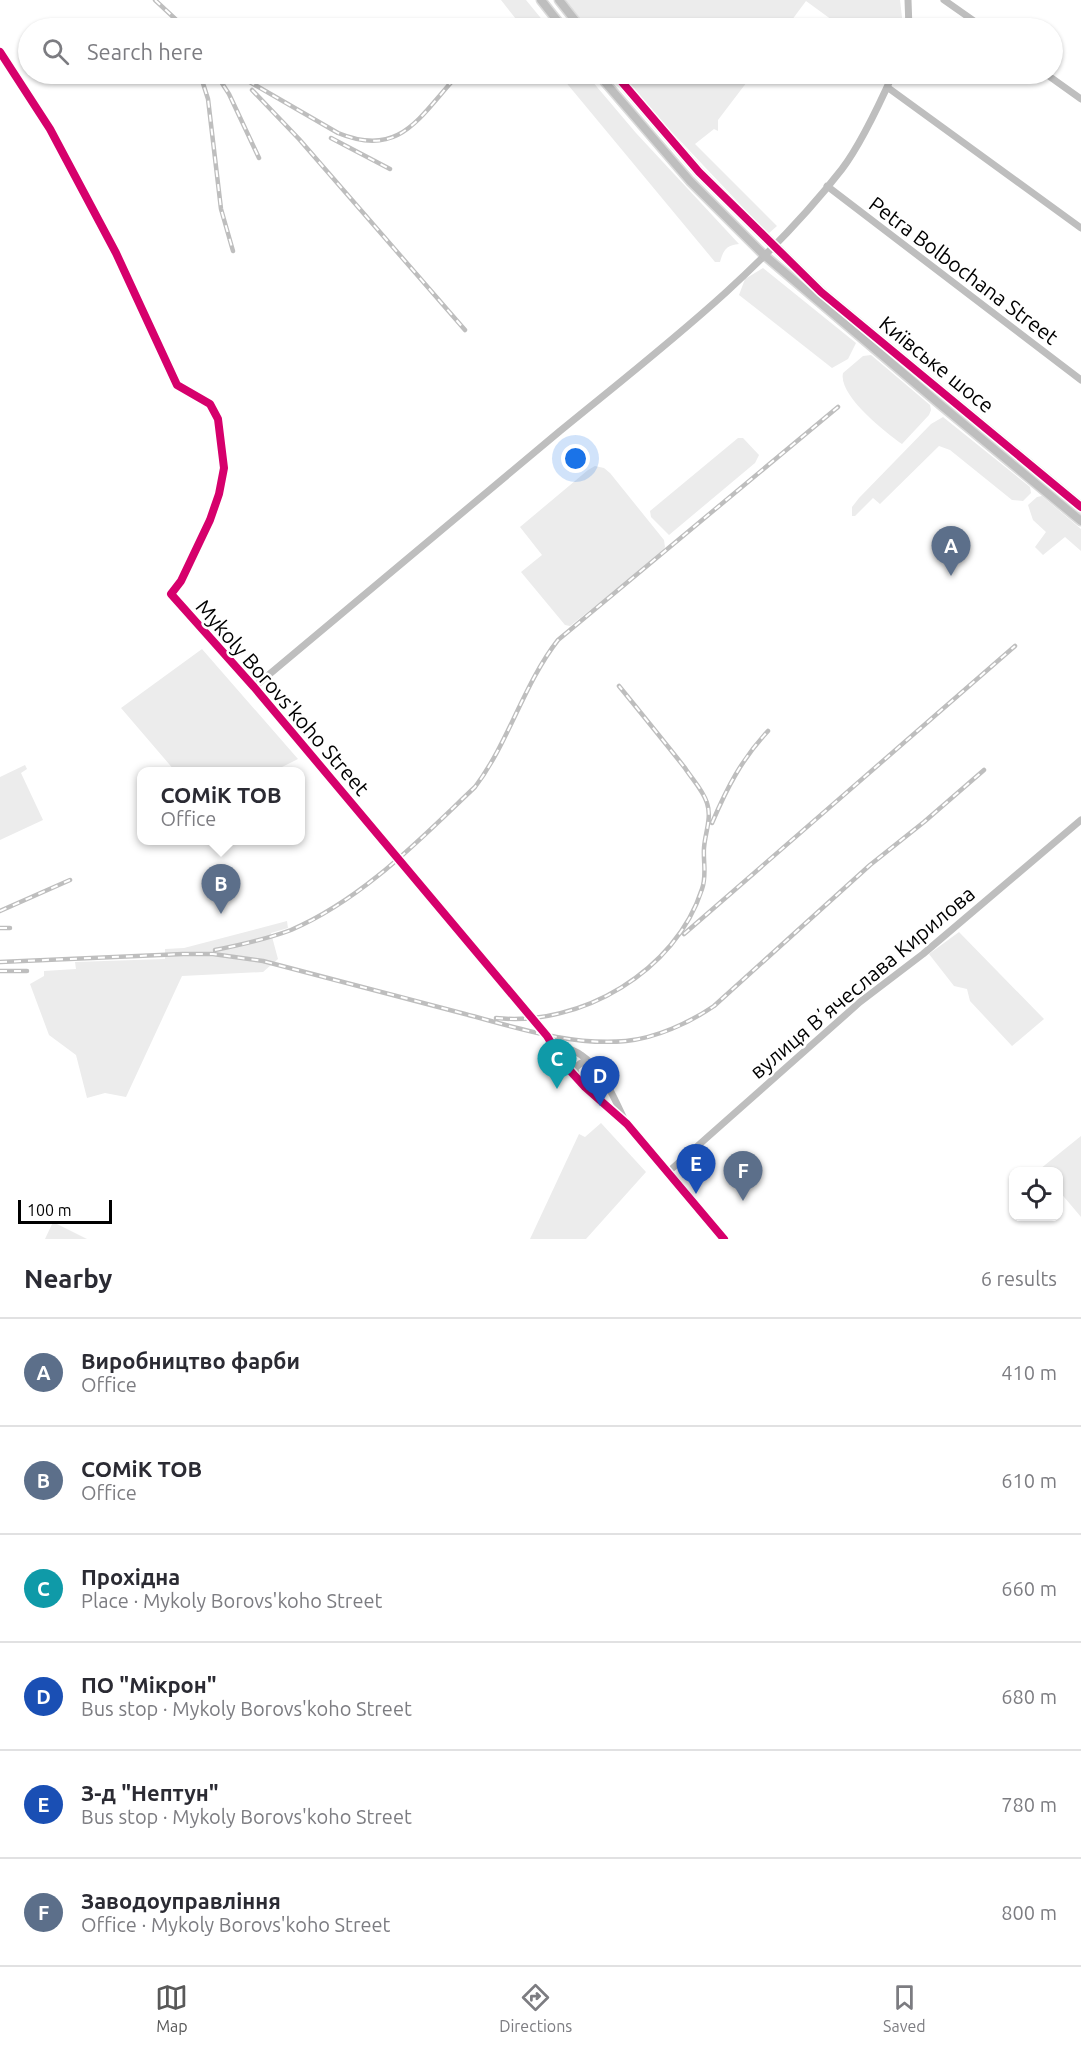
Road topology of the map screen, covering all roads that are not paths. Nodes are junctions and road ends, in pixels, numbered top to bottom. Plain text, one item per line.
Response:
1 (541, 0) edge
2 (559, 0) edge
3 (908, 0) edge
4 (944, 0) edge
5 (555, 18) edge
6 (573, 18) edge
7 (909, 18) edge
8 (970, 18) edge
9 (0, 52) edge
10 (18, 80) edge
11 (21, 84) edge
12 (607, 84) edge
13 (624, 84) edge
14 (888, 84) edge
15 (1060, 84) edge
16 (887, 87) junction
17 (1081, 99) edge
18 (827, 186) junction
19 (1081, 228) edge
20 (773, 246) junction
21 (764, 255) junction
22 (1081, 380) edge
23 (1081, 507) edge
24 (1081, 521) edge
25 (254, 687) junction
26 (1081, 819) edge
27 (554, 1044) junction
28 (592, 1064) junction
29 (598, 1072) junction
30 (576, 1077) junction
31 (585, 1087) junction
32 (627, 1124) junction
33 (667, 1173) junction
34 (724, 1239) edge

1 - 5 main road
2 - 6 main road
3 - 7 street
4 - 8 street
9 - 10 street, Mykoly Borovs'koho Street
11 - 25 street, Mykoly Borovs'koho Street
12 - 21 main road
13 - 20 main road, Київське шосе
14 - 16 street
15 - 17 street
16 - 18 street
16 - 19 street
18 - 20 street
18 - 22 street, Petra Bolbochana Street
20 - 21 street
20 - 23 main road, Київське шосе
21 - 24 main road
21 - 25 street
25 - 27 street, Mykoly Borovs'koho Street
26 - 33 street, вулиця Вʼячеслава Кирилова
27 - 28 street, Mykoly Borovs'koho Street
27 - 30 street, Mykoly Borovs'koho Street
28 - 29 street, Mykoly Borovs'koho Street
28 - 30 street
29 - 31 street
29 - 32 street, Mykoly Borovs'koho Street
30 - 31 street, Mykoly Borovs'koho Street
31 - 32 street, Mykoly Borovs'koho Street
32 - 33 street, Mykoly Borovs'koho Street
33 - 34 street, Mykoly Borovs'koho Street

